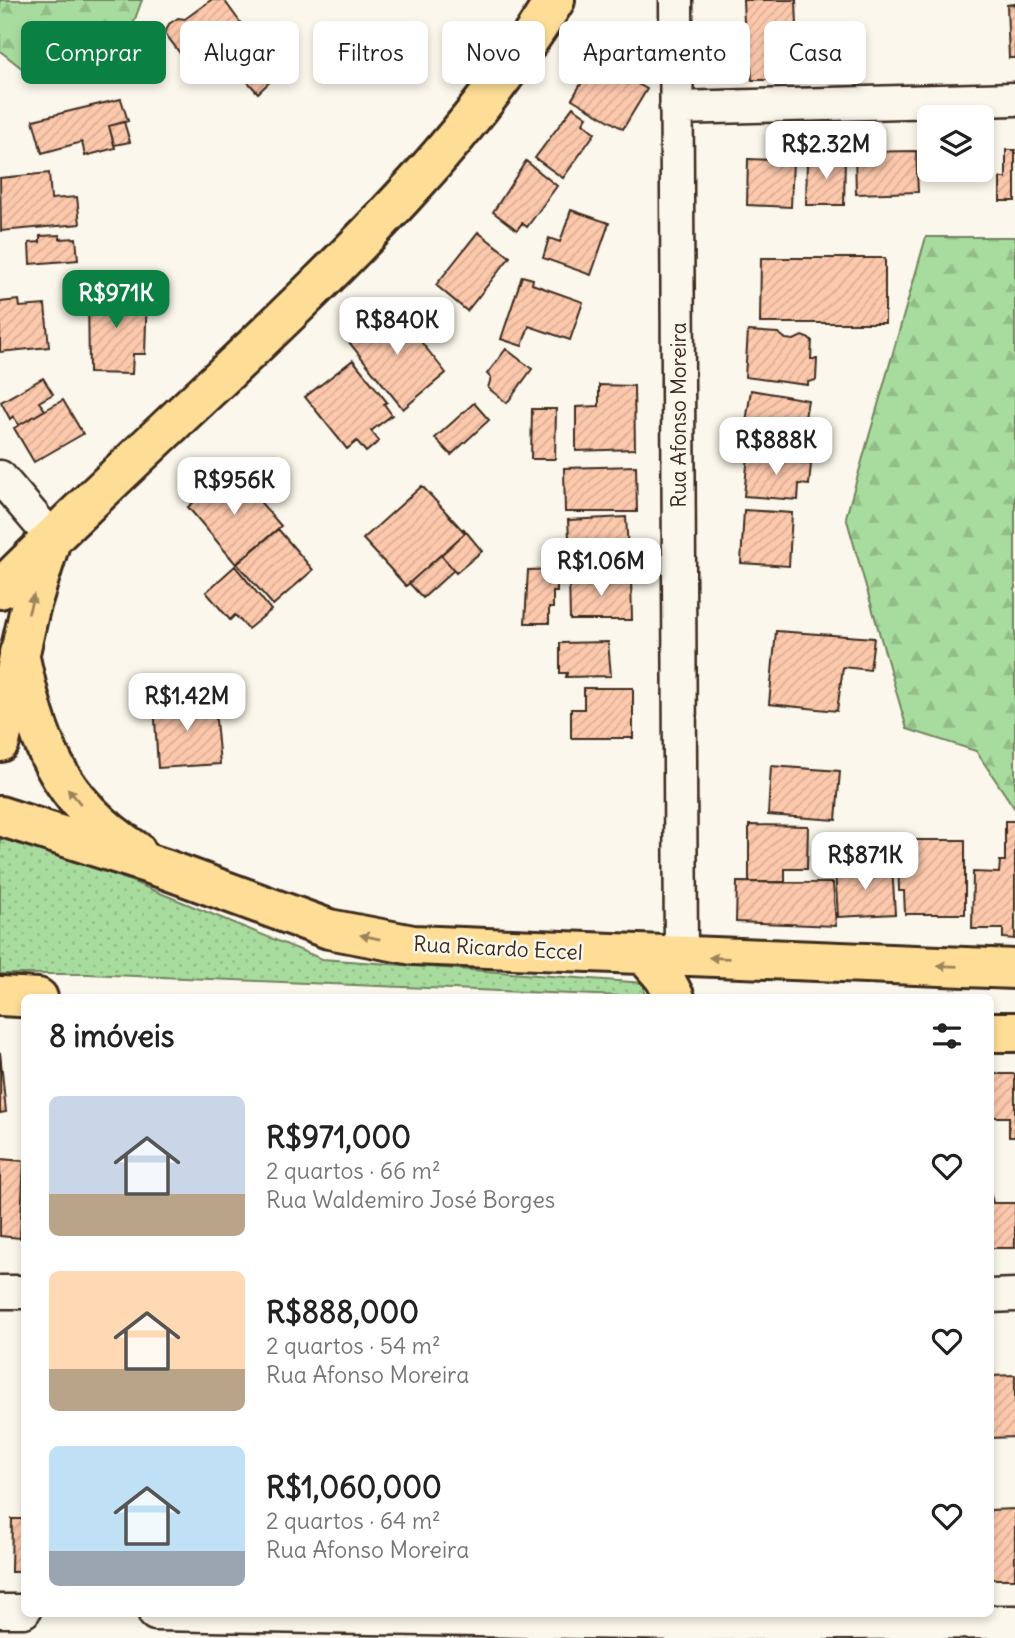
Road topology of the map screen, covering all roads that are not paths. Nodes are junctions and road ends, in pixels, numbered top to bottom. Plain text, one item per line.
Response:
1 (555, 0) edge
2 (676, 0) edge
3 (1015, 99) edge
4 (676, 107) junction
5 (0, 477) edge
6 (52, 538) junction
7 (0, 589) edge
8 (19, 653) junction
9 (0, 742) edge
10 (0, 816) edge
11 (165, 869) junction
12 (663, 956) junction
13 (1015, 969) edge
14 (673, 994) edge
15 (0, 996) edge
16 (21, 997) edge
17 (994, 1032) edge
18 (1015, 1032) edge
19 (0, 1292) edge
20 (21, 1292) edge
21 (1015, 1295) edge
22 (994, 1296) edge
23 (0, 1611) edge
24 (21, 1611) edge
25 (201, 1617) edge
26 (1015, 1622) edge
27 (685, 1625) edge
28 (370, 1628) edge

1 - 6 main road
2 - 4 street, Rua Afonso Moreira
3 - 4 street
4 - 12 street, Rua Afonso Moreira
5 - 6 street
6 - 7 main road
8 -> 6 main road
8 - 9 main road
11 -> 8 main road
10 - 11 main road, Rua Ricardo Eccel
12 -> 11 main road, Rua Ricardo Eccel
13 -> 12 main road, Rua Ricardo Eccel
12 - 14 main road
15 - 16 main road
17 - 18 main road
19 - 20 street
21 - 22 street
23 - 24 street
25 - 28 street
26 - 27 street
27 - 28 street

